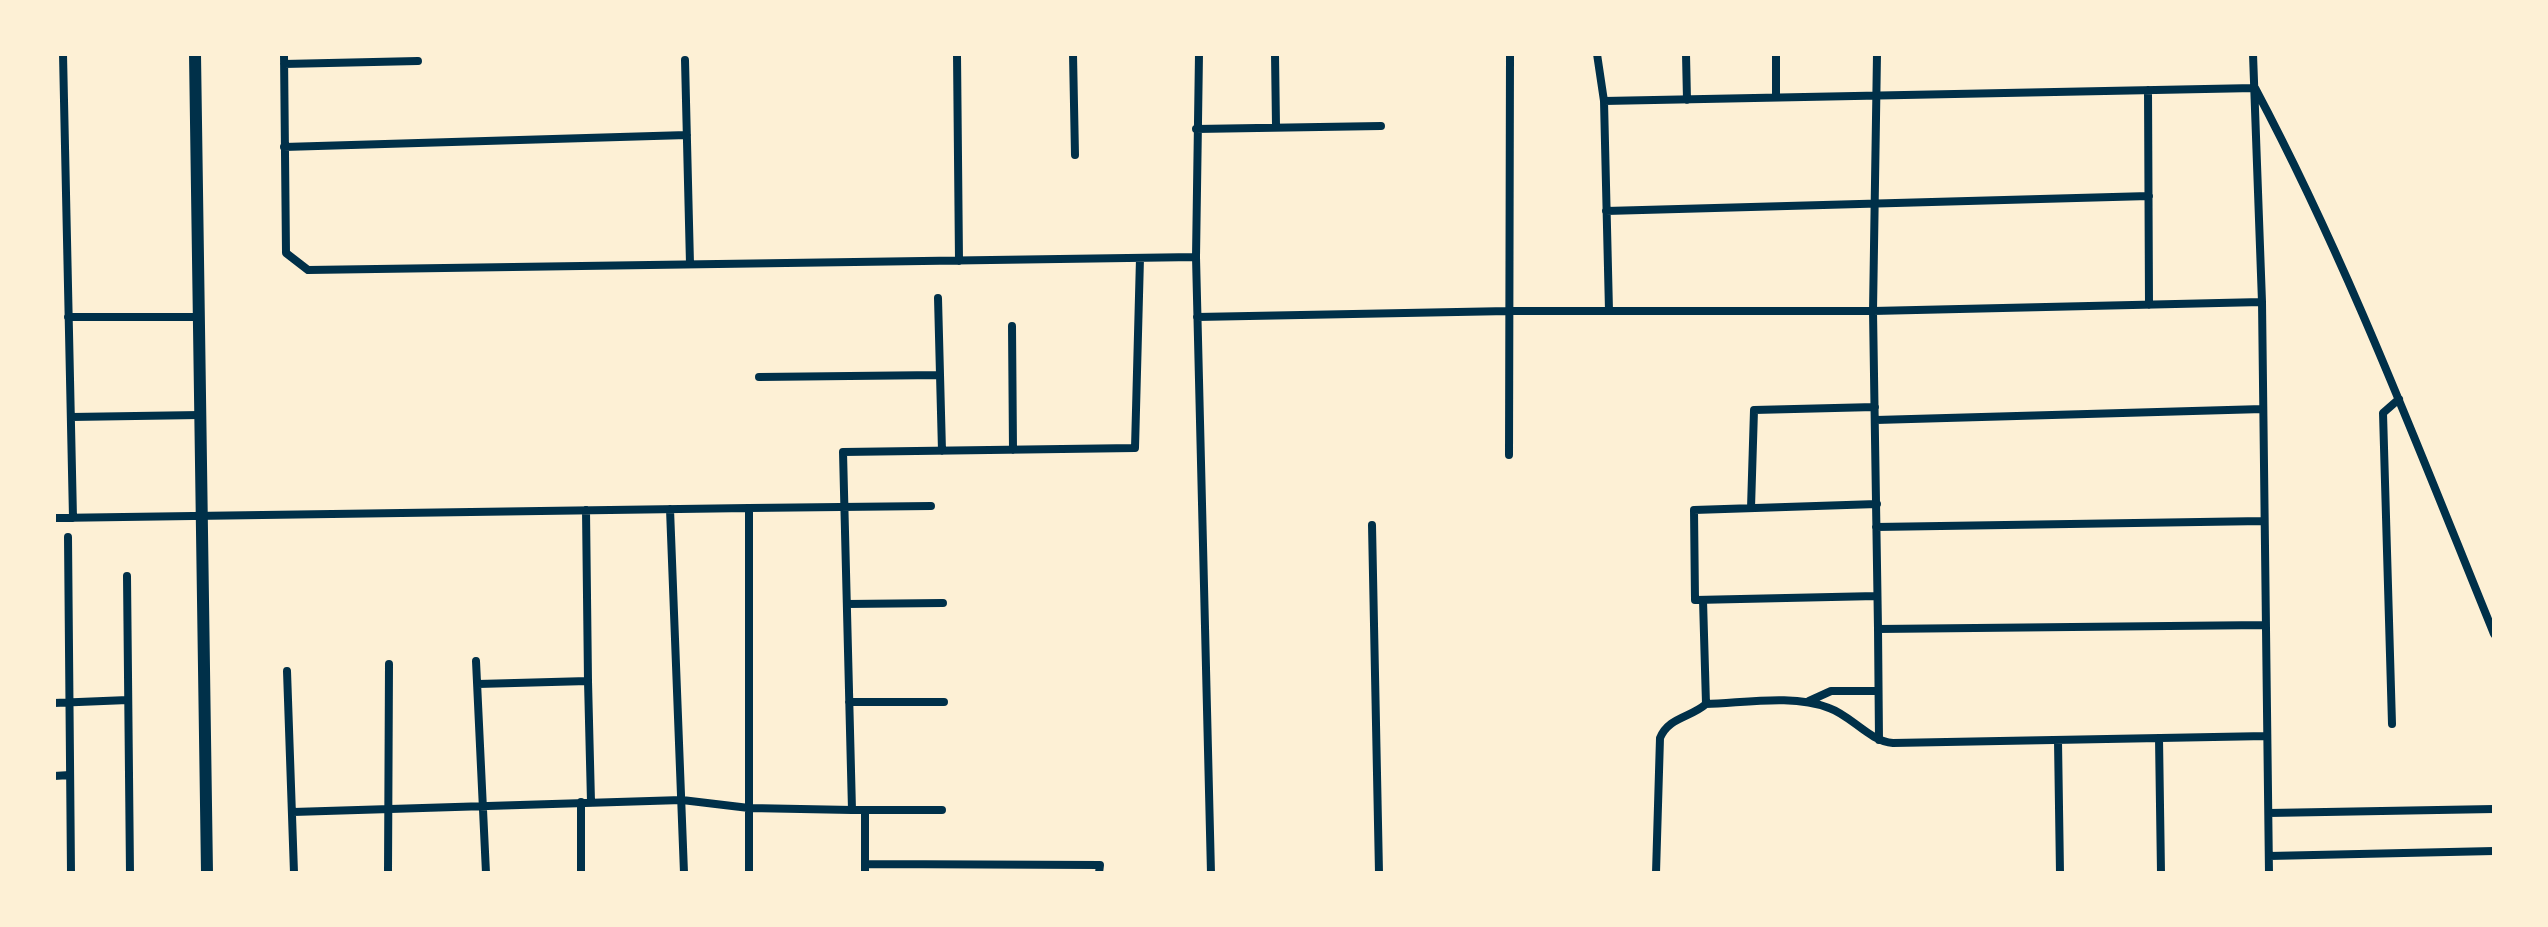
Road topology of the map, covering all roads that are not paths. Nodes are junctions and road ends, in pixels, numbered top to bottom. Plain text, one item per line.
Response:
1 (63, 54) edge
2 (195, 54) edge
3 (284, 54) edge
4 (957, 54) edge
5 (1073, 54) edge
6 (1199, 54) edge
7 (1275, 54) edge
8 (1510, 54) edge
9 (1597, 54) edge
10 (1686, 54) edge
11 (1776, 54) edge
12 (1877, 54) edge
13 (2253, 54) edge
14 (685, 60) dead end
15 (418, 61) dead end
16 (284, 64) junction
17 (2255, 88) junction
18 (2148, 90) junction
19 (1877, 95) junction
20 (1776, 96) junction
21 (1687, 100) junction
22 (1604, 101) junction
23 (1276, 126) junction
24 (1381, 126) dead end
25 (1196, 129) junction
26 (687, 135) junction
27 (284, 147) junction
28 (1075, 155) dead end
29 (2149, 196) junction
30 (1875, 204) junction
31 (1606, 211) junction
32 (1196, 257) junction
33 (1140, 258) junction
34 (959, 261) junction
35 (690, 264) junction
36 (938, 298) dead end
37 (2262, 302) junction
38 (2149, 305) junction
39 (1509, 311) junction
40 (1609, 311) junction
41 (1873, 311) junction
42 (68, 317) junction
43 (199, 317) junction
44 (1197, 317) junction
45 (1012, 326) dead end
46 (940, 375) junction
47 (759, 377) dead end
48 (2399, 399) junction
49 (1875, 407) junction
50 (2263, 409) junction
51 (200, 415) junction
52 (71, 417) junction
53 (1876, 420) junction
54 (1013, 450) junction
55 (942, 451) junction
56 (1509, 455) dead end
57 (1877, 504) junction
58 (844, 506) junction
59 (931, 506) dead end
60 (749, 508) junction
61 (1751, 508) junction
62 (670, 509) junction
63 (586, 510) junction
64 (54, 518) edge
65 (73, 518) junction
66 (202, 518) junction
67 (2264, 521) junction
68 (1372, 525) dead end
69 (1876, 527) junction
70 (68, 537) dead end
71 (127, 576) dead end
72 (1877, 596) junction
73 (1703, 600) junction
74 (943, 603) dead end
75 (847, 604) junction
76 (2266, 625) junction
77 (1878, 629) junction
78 (2494, 634) edge
79 (476, 661) dead end
80 (389, 664) dead end
81 (287, 671) dead end
82 (588, 681) junction
83 (478, 684) junction
84 (1878, 691) junction
85 (128, 700) junction
86 (1807, 701) junction
87 (849, 702) junction
88 (944, 702) dead end
89 (54, 703) edge
90 (69, 703) junction
91 (1706, 704) junction
92 (2392, 724) dead end
93 (2267, 736) junction
94 (2159, 738) junction
95 (1879, 740) junction
96 (2058, 741) junction
97 (70, 775) junction
98 (54, 776) edge
99 (682, 800) junction
100 (586, 802) junction
101 (483, 804) junction
102 (749, 808) junction
103 (386, 809) junction
104 (2494, 809) edge
105 (852, 810) junction
106 (865, 810) junction
107 (942, 810) dead end
108 (293, 812) junction
109 (2269, 813) junction
110 (2494, 851) edge
111 (2269, 856) junction
112 (865, 869) edge
113 (953, 869) edge
114 (71, 873) edge
115 (130, 873) edge
116 (207, 873) edge
117 (294, 873) edge
118 (388, 873) edge
119 (486, 873) edge
120 (581, 873) edge
121 (684, 873) edge
122 (749, 873) edge
123 (1099, 873) edge
124 (1211, 873) edge
125 (1379, 873) edge
126 (1656, 873) edge
127 (2060, 873) edge
128 (2161, 873) edge
129 (2269, 873) edge

1 - 42 street
2 - 43 street
3 - 16 street
4 - 34 street
5 - 28 street
6 - 25 street
7 - 23 street
8 - 39 street
9 - 22 street
10 - 21 street
11 - 20 street
12 - 19 street
13 - 17 street
14 - 26 street
15 - 16 street
16 - 27 street
17 - 18 street
17 - 37 street
17 - 48 street
18 - 19 street
18 - 29 street
19 - 20 street
19 - 30 street
20 - 21 street
21 - 22 street
22 - 31 street
23 - 24 street
23 - 25 street
25 - 32 street
26 - 27 street
26 - 35 street
27 - 35 street
29 - 30 street
29 - 38 street
30 - 31 street
30 - 41 street
31 - 40 street
32 - 33 street
32 - 44 street
33 - 34 street
33 - 54 street
34 - 35 street
36 - 46 street
37 - 38 street
37 - 50 street
38 - 41 street
39 - 40 street
39 - 44 street
39 - 56 street
40 - 41 street
41 - 49 street
42 - 43 street
42 - 52 street
43 - 51 street
44 - 124 street
45 - 54 street
46 - 47 street
46 - 55 street
48 - 78 street
48 - 92 street
49 - 53 street
49 - 61 street
50 - 53 street
50 - 67 street
51 - 52 street
51 - 66 street
52 - 65 street
53 - 57 street
54 - 55 street
55 - 58 street
57 - 61 street
57 - 69 street
58 - 59 street
58 - 60 street
58 - 75 street
60 - 62 street
60 - 102 street
61 - 73 street
62 - 63 street
62 - 99 street
63 - 66 street
63 - 82 street
64 - 65 street
65 - 66 street
66 - 116 street
67 - 69 street
67 - 76 street
68 - 125 street
69 - 72 street
70 - 90 street
71 - 85 street
72 - 73 street
72 - 77 street
73 - 91 street
74 - 75 street
75 - 87 street
76 - 77 street
76 - 93 street
77 - 84 street
79 - 83 street
80 - 103 street
81 - 108 street
82 - 83 street
82 - 100 street
83 - 101 street
84 - 86 street
84 - 95 street
85 - 90 street
85 - 115 street
86 - 91 street
86 - 95 street
87 - 88 street
87 - 105 street
89 - 90 street
90 - 97 street
91 - 126 street
93 - 94 street
93 - 109 street
94 - 96 street
94 - 128 street
95 - 96 street
96 - 127 street
97 - 98 street
97 - 114 street
99 - 100 street
99 - 102 street
99 - 121 street
100 - 101 street
100 - 120 street
101 - 103 street
101 - 119 street
102 - 105 street
102 - 122 street
103 - 108 street
103 - 118 street
104 - 109 street
105 - 106 street
106 - 107 street
106 - 112 street
108 - 117 street
109 - 111 street
110 - 111 street
111 - 129 street
112 - 113 street
113 - 123 street

